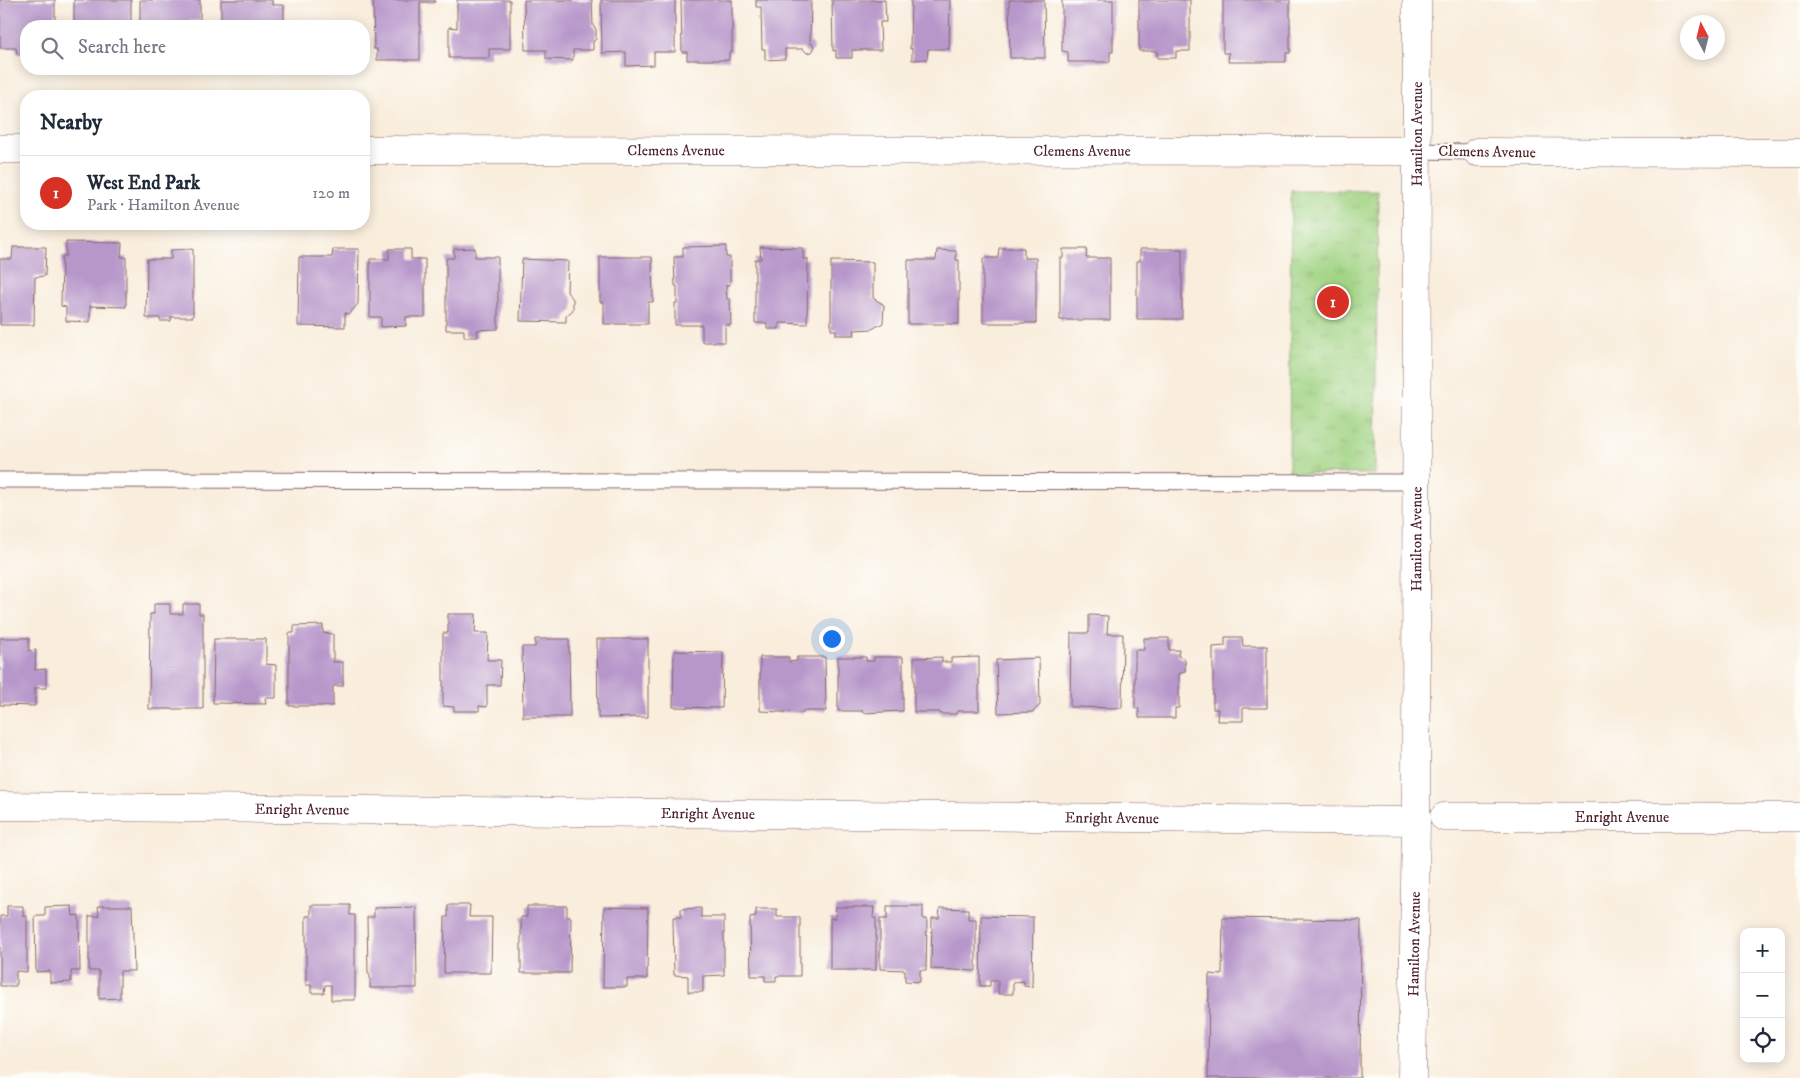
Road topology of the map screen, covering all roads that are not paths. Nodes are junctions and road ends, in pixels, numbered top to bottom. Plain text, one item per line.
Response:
1 (1417, 0) edge
2 (0, 149) edge
3 (20, 149) edge
4 (370, 150) edge
5 (1416, 151) junction
6 (1477, 152) joint
7 (1800, 153) edge
8 (0, 480) edge
9 (1416, 482) junction
10 (0, 806) edge
11 (1444, 817) dead end
12 (1800, 817) edge
13 (1416, 821) junction
14 (1412, 1078) edge

1 - 5 street, Hamilton Avenue
2 - 3 street
4 - 5 street, Clemens Avenue
5 - 6 lane, Clemens Avenue
5 - 9 street, Hamilton Avenue
6 - 7 street, Clemens Avenue
8 - 9 lane
9 - 13 street, Hamilton Avenue
10 - 13 street, Enright Avenue
11 - 12 street, Enright Avenue
13 - 14 street, Hamilton Avenue

